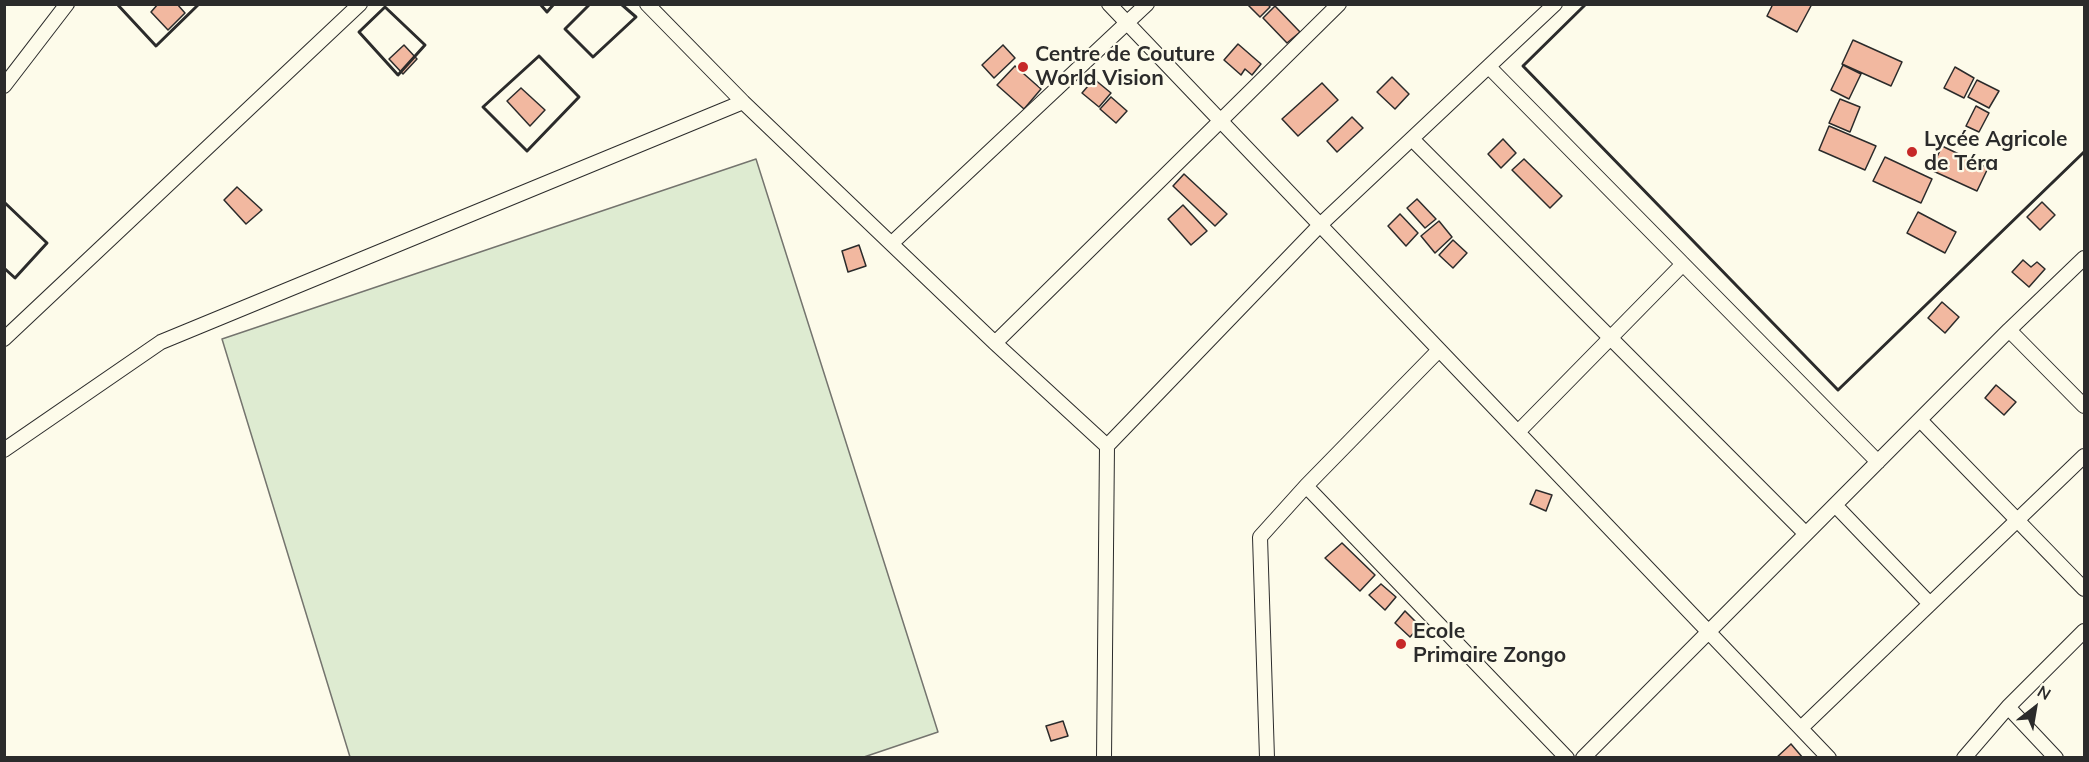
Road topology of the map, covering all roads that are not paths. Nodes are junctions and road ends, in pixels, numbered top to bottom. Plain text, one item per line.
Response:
1 (67, 4) edge
2 (360, 4) edge
3 (647, 4) edge
4 (1109, 4) edge
5 (1147, 4) edge
6 (1338, 5) edge
7 (1553, 5) edge
8 (1127, 23) junction
9 (1489, 67) junction
10 (4, 86) edge
11 (743, 102) junction
12 (1221, 121) junction
13 (1412, 139) junction
14 (1320, 225) junction
15 (892, 243) junction
16 (2085, 258) edge
17 (1683, 264) junction
18 (2009, 330) junction
19 (1610, 338) junction
20 (4, 339) edge
21 (995, 343) junction
22 (1439, 350) junction
23 (2085, 406) edge
24 (1920, 420) junction
25 (1518, 432) junction
26 (1107, 446) junction
27 (4, 450) edge
28 (2085, 456) edge
29 (1878, 462) junction
30 (1306, 486) junction
31 (1835, 505) junction
32 (2018, 520) junction
33 (1806, 534) junction
34 (2085, 589) edge
35 (1930, 604) junction
36 (2085, 631) edge
37 (1709, 632) junction
38 (2008, 707) junction
39 (1801, 728) junction
40 (1104, 758) edge
41 (1267, 758) edge
42 (1567, 758) edge
43 (1583, 758) edge
44 (1829, 758) edge
45 (1964, 758) edge
46 (2056, 758) edge

1 - 10 street
2 - 20 street
3 - 11 street
4 - 8 street
5 - 8 street
6 - 12 street
7 - 9 street
8 - 12 street
8 - 15 street
9 - 13 street
9 - 17 street
11 - 15 street
11 - 27 street
12 - 14 street
12 - 21 street
13 - 14 street
13 - 19 street
14 - 22 street
14 - 26 street
15 - 21 street
16 - 18 street
17 - 19 street
17 - 29 street
18 - 23 street
18 - 24 street
19 - 25 street
19 - 33 street
21 - 26 street
22 - 25 street
22 - 30 street
24 - 29 street
24 - 32 street
25 - 37 street
26 - 40 street
28 - 32 street
29 - 31 street
30 - 41 street
30 - 42 street
31 - 33 street
31 - 35 street
32 - 34 street
32 - 35 street
33 - 37 street
35 - 39 street
36 - 38 street
37 - 39 street
37 - 43 street
38 - 45 street
38 - 46 street
39 - 44 street

